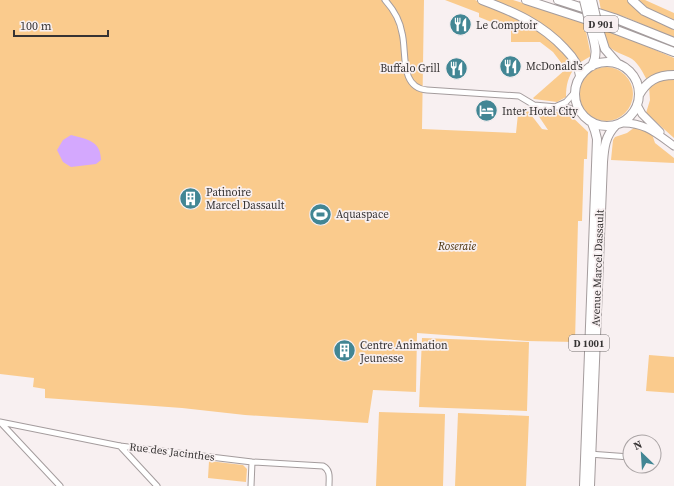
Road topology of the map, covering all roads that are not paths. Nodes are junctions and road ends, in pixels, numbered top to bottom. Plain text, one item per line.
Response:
1 (385, 0) edge
2 (482, 0) edge
3 (526, 0) edge
4 (558, 0) edge
5 (584, 0) edge
6 (592, 0) edge
7 (632, 0) edge
8 (674, 25) edge
9 (595, 29) junction
10 (674, 42) edge
11 (674, 52) edge
12 (618, 64) junction
13 (592, 66) junction
14 (674, 75) edge
15 (580, 76) junction
16 (574, 93) junction
17 (639, 95) junction
18 (637, 105) junction
19 (552, 106) junction
20 (580, 113) junction
21 (592, 122) junction
22 (618, 124) junction
23 (674, 145) edge
24 (1, 423) edge
25 (120, 446) junction
26 (588, 454) junction
27 (622, 456) edge
28 (252, 462) junction
29 (60, 486) edge
30 (157, 486) edge
31 (251, 486) edge
32 (329, 486) edge
33 (584, 486) edge
34 (590, 486) edge

1 - 19 street
2 - 15 main road
3 - 11 main road, D 901
4 - 10 main road, D 901
5 - 9 main road, bridge
6 - 9 main road, bridge
7 - 8 main road
9 - 12 main road
9 - 13 main road
12 - 13 main road
12 - 17 main road
13 - 15 main road
14 - 17 main road
15 - 16 main road
16 - 19 street
16 - 20 main road
17 - 18 main road
18 - 22 main road
18 - 23 street
19 - 20 street
20 - 21 main road
21 - 22 main road
21 - 26 main road, Avenue Marcel Dassault / D 1001
22 - 23 street
22 - 26 main road, Avenue Marcel Dassault / D 1001
24 - 25 street, Rue des Jacinthes
24 - 29 street
25 - 28 street, Rue des Jacinthes
25 - 30 street
26 - 27 street
26 - 33 main road, Avenue Marcel Dassault / D 1001
26 - 34 main road, Avenue Marcel Dassault / D 1001
28 - 31 street
28 - 32 street, Rue des Jacinthes

